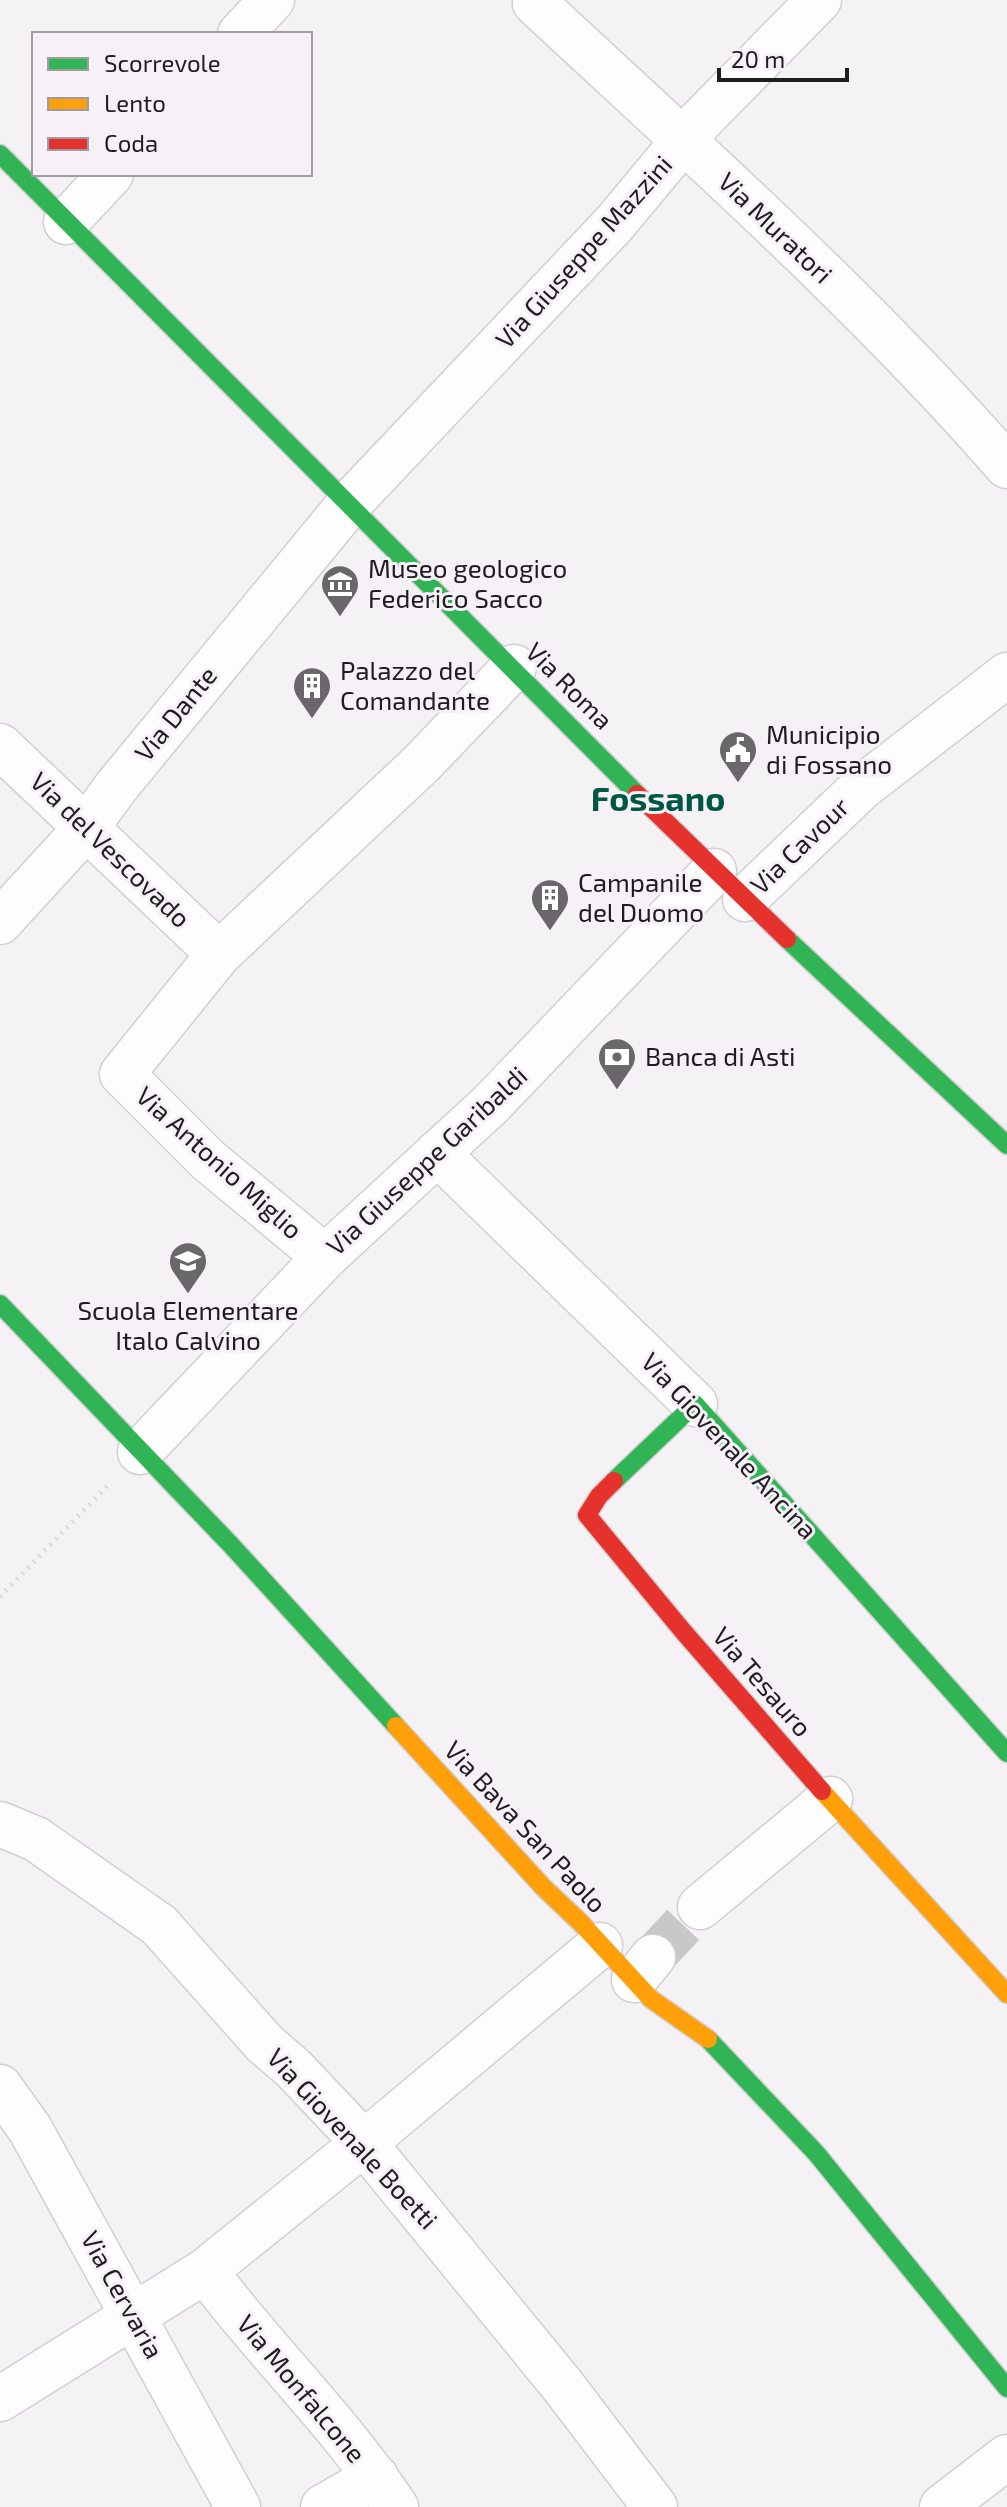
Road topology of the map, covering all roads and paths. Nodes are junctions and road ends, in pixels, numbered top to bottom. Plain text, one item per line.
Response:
1 (272, 0) edge
2 (536, 0) edge
3 (819, 0) edge
4 (242, 32) edge
5 (685, 141) junction
6 (0, 154) edge
7 (109, 176) edge
8 (66, 222) junction
9 (1007, 466) edge
10 (349, 504) junction
11 (514, 667) junction
12 (1007, 675) edge
13 (0, 746) edge
14 (87, 827) junction
15 (730, 885) junction
16 (0, 922) edge
17 (219, 954) junction
18 (1005, 1140) edge
19 (437, 1153) junction
20 (325, 1257) junction
21 (0, 1304) edge
22 (695, 1404) junction
23 (140, 1452) junction
24 (0, 1597) edge
25 (1007, 1753) edge
26 (830, 1799) junction
27 (0, 1824) edge
28 (700, 1907) tunnel mouth
29 (600, 1945) junction
30 (1003, 1981) edge
31 (0, 2087) edge
32 (15, 2139) edge
33 (364, 2143) junction
34 (205, 2271) junction
35 (134, 2316) junction
36 (1007, 2388) edge
37 (0, 2399) edge
38 (1007, 2457) edge
39 (386, 2492) edge
40 (238, 2507) edge
41 (323, 2507) edge
42 (655, 2507) edge
43 (942, 2507) edge

1 - 4 street
2 - 5 street, Via Muratori
3 - 5 street, Via Giuseppe Mazzini
5 - 9 street, Via Muratori
5 - 10 street, Via Giuseppe Mazzini
6 - 8 street, Via Roma
7 - 8 street
8 - 10 street, Via Roma
10 - 11 street, Via Roma
10 - 14 street, Via Dante
11 - 15 street, Via Roma
11 - 17 street
12 - 15 street, Via Cavour
13 - 14 street, Via del Vescovado
14 - 16 street, Via Dante
14 - 17 street, Via del Vescovado
15 - 18 street, Via Roma
15 - 19 street, Via Giuseppe Garibaldi
17 - 20 street, Via Antonio Miglio
19 - 20 street, Via Giuseppe Garibaldi
19 - 22 street, Via Giovenale Ancina
20 - 23 street, Via Giuseppe Garibaldi
21 - 23 street, Via Bava San Paolo
22 - 25 street, Via Giovenale Ancina
22 - 26 street, Via Tesauro
23 - 24 path
23 - 29 street, Via Bava San Paolo
26 - 28 street
26 - 30 street, Via Tesauro
27 - 33 street, Via Giovenale Boetti
29 - 33 street
29 - 36 street, Via Bava San Paolo
31 - 32 street, Via Cervaria
32 - 35 street, Via Cervaria
33 - 34 street
33 - 42 street, Via Giovenale Boetti
34 - 35 street
34 - 39 street, Via Monfalcone
35 - 37 street
35 - 40 street, Via Cervaria
38 - 43 street
39 - 41 street

